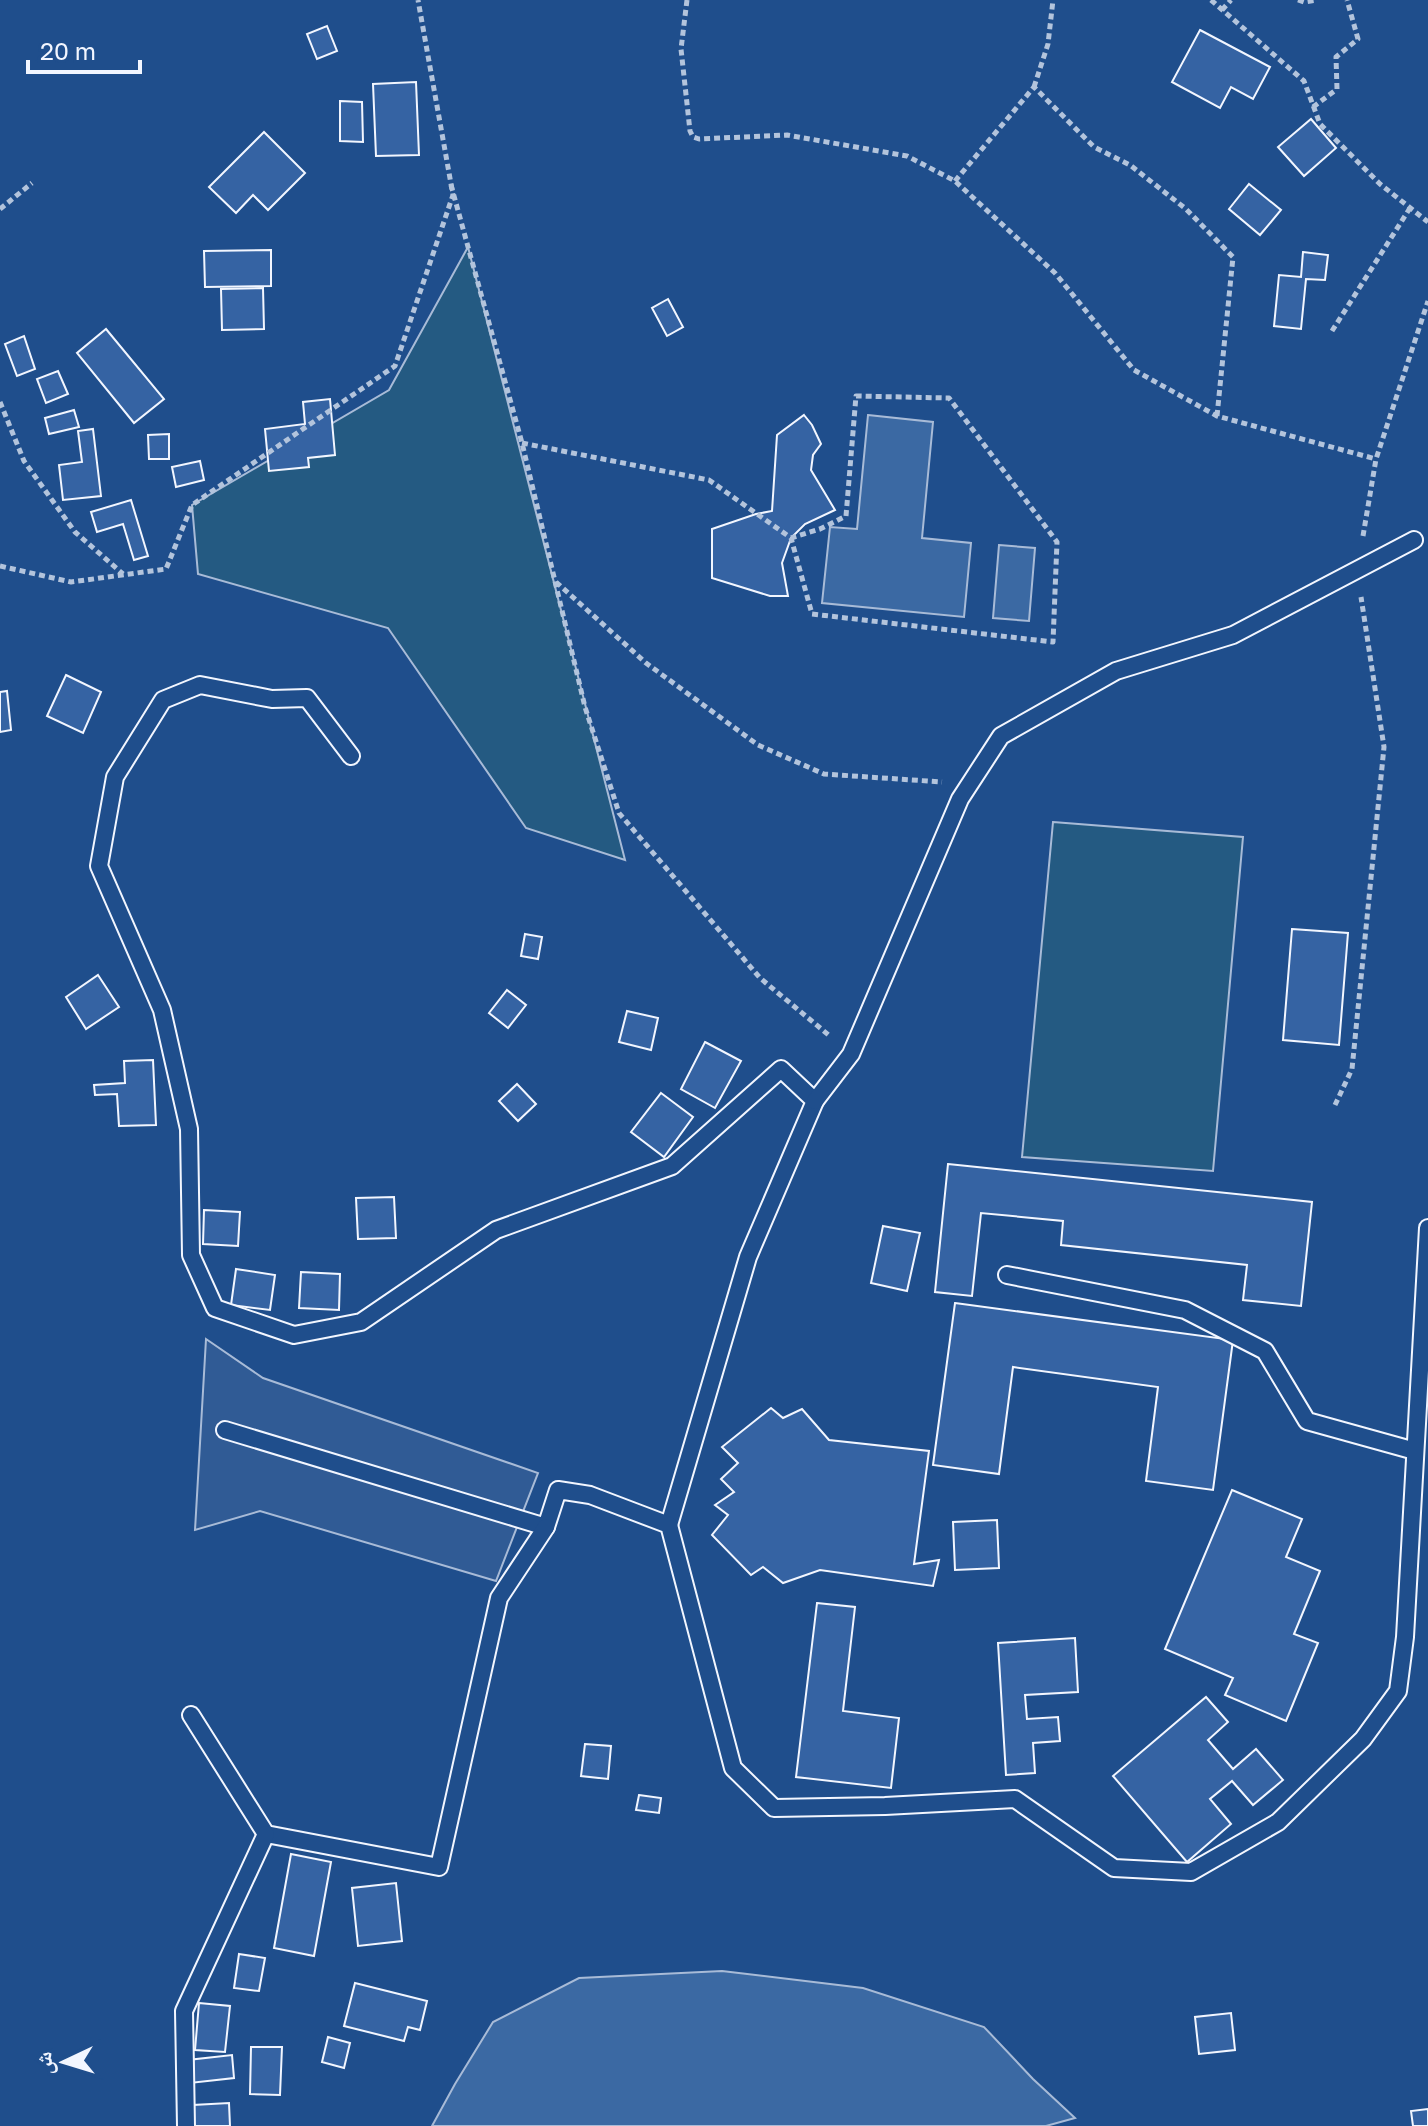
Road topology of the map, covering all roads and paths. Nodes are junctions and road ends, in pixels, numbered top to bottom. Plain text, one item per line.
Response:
1 (418, 0) edge
2 (687, 0) edge
3 (1053, 0) edge
4 (1211, 0) edge
5 (1231, 0) edge
6 (1298, 0) edge
7 (1317, 0) edge
8 (1347, 0) edge
9 (1222, 10) junction
10 (1034, 87) junction
11 (1313, 107) junction
12 (955, 181) junction
13 (32, 183) dead end
14 (451, 185) junction
15 (1410, 208) junction
16 (0, 209) edge
17 (1428, 222) edge
18 (1428, 301) edge
19 (1332, 331) dead end
20 (0, 402) edge
21 (1217, 416) junction
22 (522, 443) junction
23 (1376, 459) junction
24 (791, 538) junction
25 (1414, 540) dead end
26 (0, 566) edge
27 (1357, 569) junction
28 (124, 575) junction
29 (555, 581) junction
30 (351, 756) dead end
31 (971, 784) junction
32 (851, 1054) junction
33 (815, 1101) junction
34 (1335, 1105) dead end
35 (1428, 1228) edge
36 (1007, 1275) dead end
37 (225, 1430) dead end
38 (1415, 1451) junction
39 (669, 1525) junction
40 (546, 1527) junction
41 (191, 1715) dead end
42 (266, 1834) junction
43 (186, 2126) edge

1 - 14 path
2 - 12 path
3 - 10 path
4 - 9 path
5 - 9 path
6 - 7 path
8 - 11 path
9 - 11 path
10 - 12 path
10 - 21 path
11 - 15 path
12 - 21 path
13 - 16 path
14 - 22 path
14 - 28 path
15 - 17 path
15 - 19 path
18 - 23 path
20 - 28 path
21 - 23 path
22 - 24 path
22 - 29 path
23 - 27 path
24 - 24 path
25 - 27 lane
26 - 28 path
27 - 31 lane
27 - 34 path
29 - 31 path
29 - 32 path
30 - 33 lane
31 - 32 lane
32 - 33 lane
33 - 39 lane
35 - 38 lane
36 - 38 lane
37 - 40 lane
38 - 39 lane
39 - 40 lane
40 - 42 lane
41 - 42 lane
42 - 43 lane

